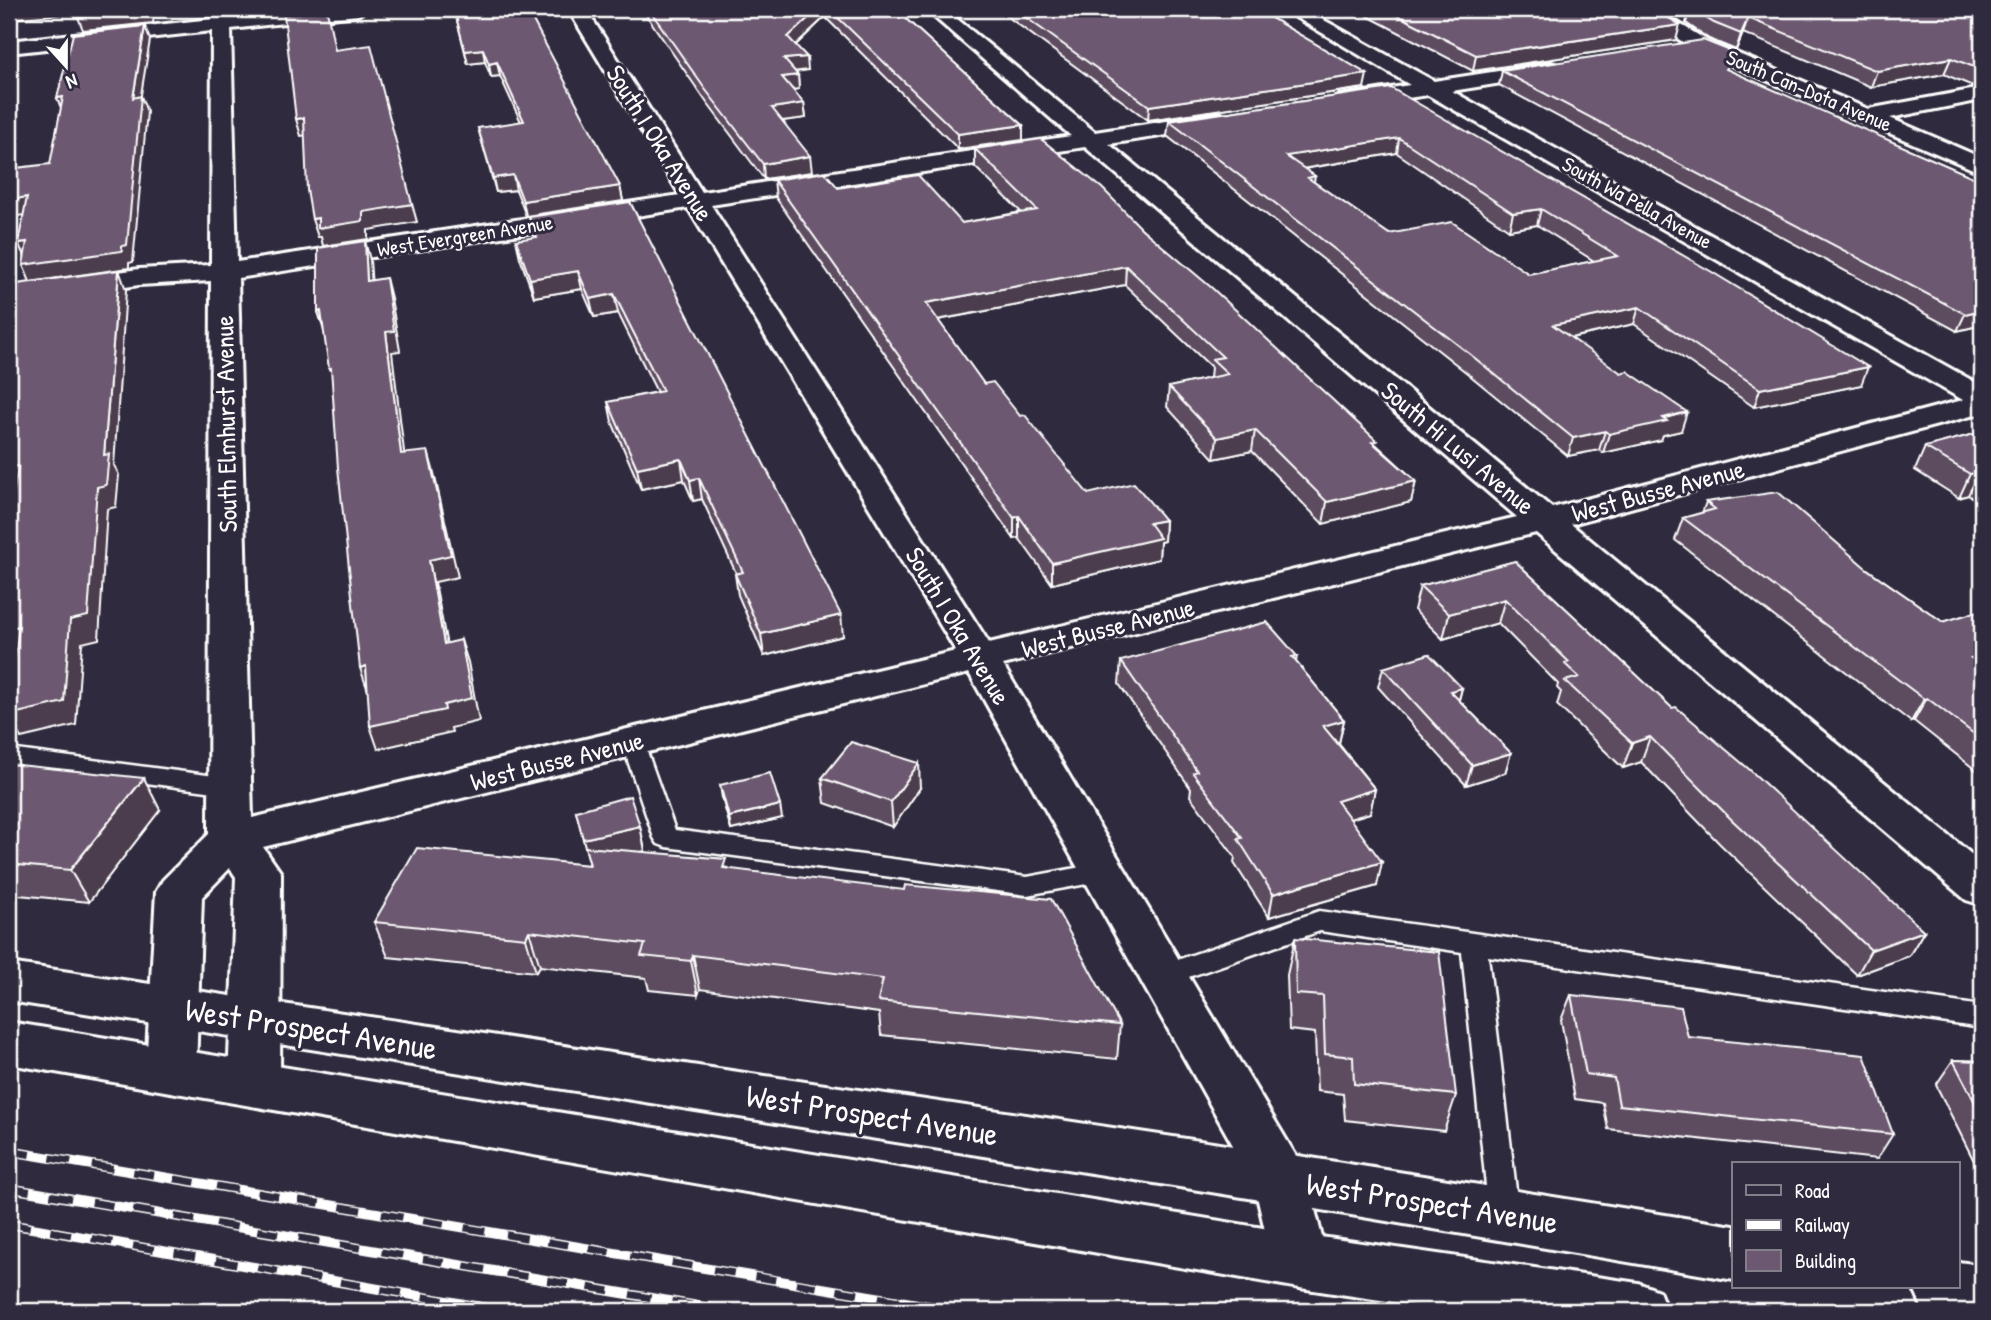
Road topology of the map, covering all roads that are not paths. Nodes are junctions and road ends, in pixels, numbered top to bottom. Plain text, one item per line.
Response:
1 (358, 9) edge
2 (577, 9) edge
3 (934, 9) edge
4 (1291, 9) edge
5 (1640, 9) edge
6 (1685, 15) dead end
7 (221, 16) edge
8 (1662, 19) junction
9 (1701, 45) junction
10 (9, 47) edge
11 (1674, 49) edge
12 (1580, 64) edge
13 (1432, 88) junction
14 (1982, 94) edge
15 (1324, 104) edge
16 (1867, 116) junction
17 (1242, 117) edge
18 (1093, 140) junction
19 (1982, 166) edge
20 (697, 201) junction
21 (224, 272) junction
22 (9, 296) edge
23 (9, 314) edge
24 (1982, 398) edge
25 (1982, 404) edge
26 (1544, 521) junction
27 (980, 659) junction
28 (633, 743) junction
29 (9, 757) edge
30 (230, 786) junction
31 (230, 839) junction
32 (1103, 872) junction
33 (1982, 888) edge
34 (1474, 945) junction
35 (1163, 975) junction
36 (9, 982) edge
37 (172, 1007) junction
38 (1982, 1017) edge
39 (256, 1020) junction
40 (9, 1043) edge
41 (172, 1069) junction
42 (254, 1083) junction
43 (1280, 1178) junction
44 (1504, 1215) junction
45 (1732, 1252) edge
46 (1300, 1261) junction
47 (1949, 1288) edge
48 (1982, 1293) edge
49 (1638, 1311) edge

1 - 7 street
2 - 20 street, South I Oka Avenue
3 - 18 street, South Hi Lusi Avenue
4 - 13 street, South Wa Pella Avenue
5 - 8 street, South Can-Dota Avenue
6 - 8 street
7 - 10 street
7 - 21 street, South Elmhurst Avenue
8 - 9 street, South Can-Dota Avenue
9 - 11 street
9 - 16 street, South Can-Dota Avenue
12 - 13 street
13 - 15 street
13 - 24 street, South Wa Pella Avenue
14 - 16 street
16 - 19 street, South Can-Dota Avenue
17 - 18 street, West Evergreen Avenue
18 - 20 street, West Evergreen Avenue
18 - 26 street, South Hi Lusi Avenue
20 - 21 street, West Evergreen Avenue
20 - 27 street, South I Oka Avenue
21 - 22 street, West Evergreen Avenue
21 - 23 street, West Evergreen Avenue
21 - 30 street, South Elmhurst Avenue
25 - 26 street, West Busse Avenue
26 - 27 street, West Busse Avenue
26 - 33 street, South Hi Lusi Avenue
27 - 28 street, West Busse Avenue
27 - 32 street, South I Oka Avenue
28 - 31 street, West Busse Avenue
28 - 32 lane
29 - 30 lane
30 - 31 street, South Elmhurst Avenue
31 - 37 street
31 - 39 street
32 - 35 street, South I Oka Avenue
34 - 35 lane
34 - 38 lane
34 - 44 lane
35 - 43 street, South I Oka Avenue
36 - 37 street, West Prospect Avenue
37 - 39 street, West Prospect Avenue
37 - 41 street
39 - 42 street
39 - 43 street, West Prospect Avenue
40 - 41 street
41 - 42 street
42 - 46 street
43 - 44 street, West Prospect Avenue
43 - 46 street, South I Oka Avenue
44 - 45 street, West Prospect Avenue
46 - 49 street
47 - 48 street

